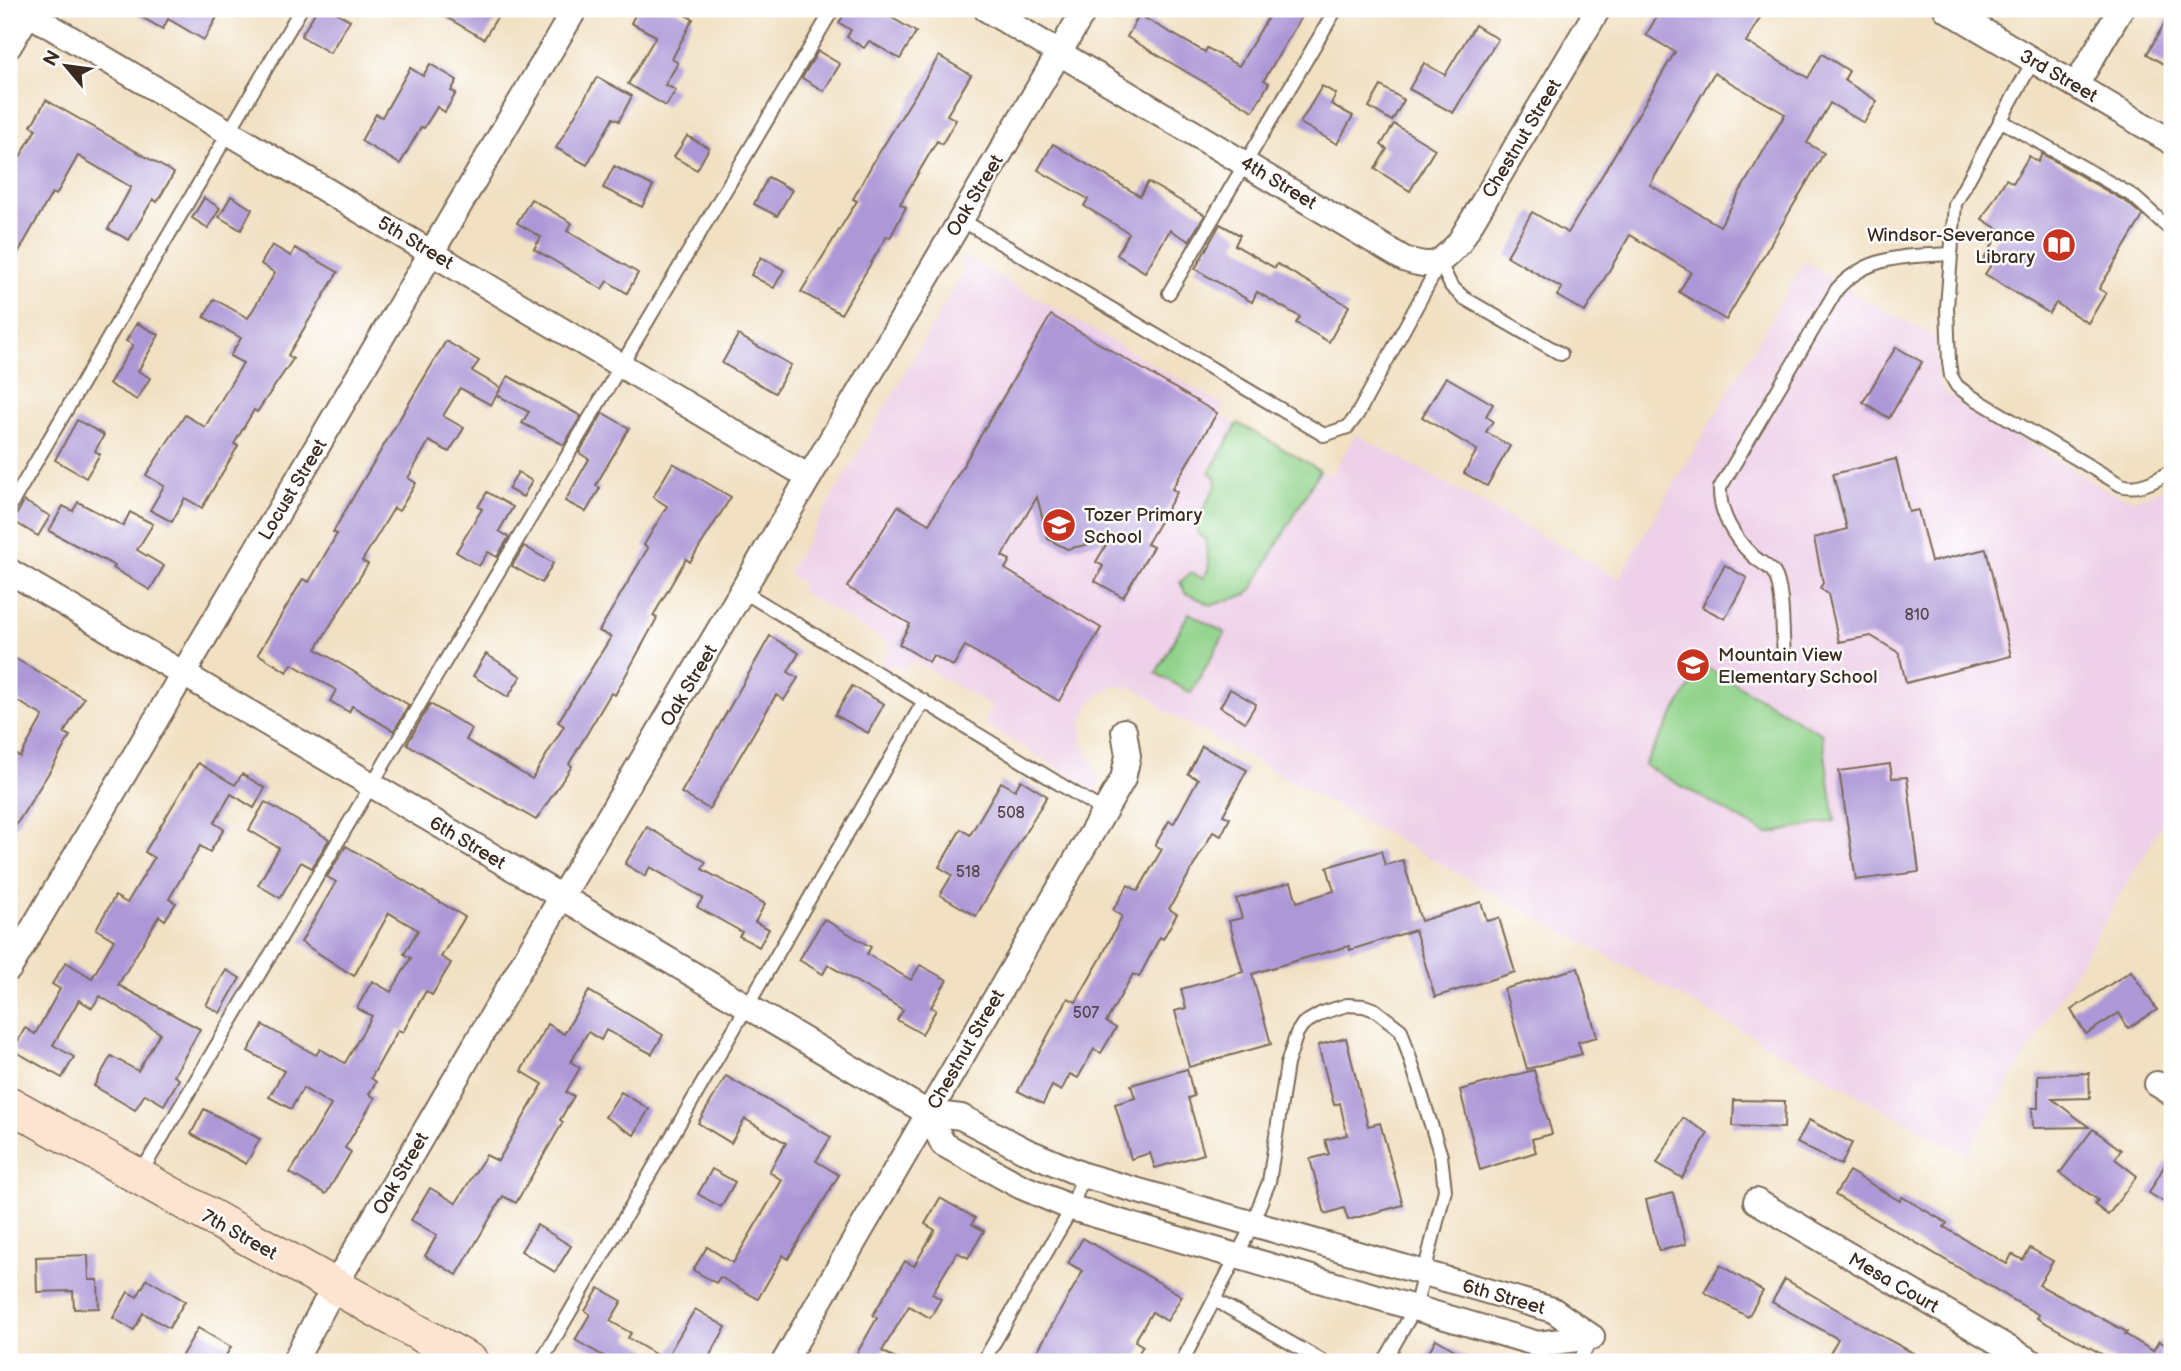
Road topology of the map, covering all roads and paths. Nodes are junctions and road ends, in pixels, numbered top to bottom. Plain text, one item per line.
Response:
1 (301, 9) edge
2 (575, 9) edge
3 (833, 9) edge
4 (986, 9) edge
5 (1085, 9) edge
6 (1336, 9) edge
7 (1598, 9) edge
8 (1946, 9) edge
9 (2121, 9) edge
10 (27, 10) edge
11 (9, 46) edge
12 (1059, 52) junction
13 (2033, 61) junction
14 (2076, 85) junction
15 (2000, 120) junction
16 (229, 131) junction
17 (2172, 142) edge
18 (1246, 162) junction
19 (960, 219) junction
20 (2172, 231) edge
21 (432, 251) junction
22 (1951, 254) junction
23 (1440, 263) junction
24 (1169, 293) dead end
25 (1561, 354) dead end
26 (622, 363) junction
27 (2172, 470) edge
28 (808, 477) junction
29 (9, 508) edge
30 (9, 571) edge
31 (744, 592) junction
32 (1784, 654) dead end
33 (183, 673) junction
34 (924, 701) junction
35 (1124, 731) dead end
36 (372, 785) junction
37 (1104, 811) junction
38 (561, 898) junction
39 (9, 969) edge
40 (748, 1007) junction
41 (9, 1104) edge
42 (928, 1113) junction
43 (1083, 1175) junction
44 (138, 1176) junction
45 (1756, 1201) dead end
46 (1072, 1208) junction
47 (1252, 1224) junction
48 (1237, 1256) junction
49 (1425, 1273) junction
50 (334, 1287) junction
51 (1215, 1300) junction
52 (1415, 1308) junction
53 (1592, 1337) junction
54 (294, 1362) edge
55 (471, 1362) edge
56 (541, 1362) edge
57 (784, 1362) edge
58 (982, 1362) edge
59 (1182, 1362) edge
60 (1324, 1362) edge
61 (1384, 1362) edge
62 (1579, 1362) edge
63 (2032, 1362) edge

1 - 16 lane
2 - 21 street, Locust Street
3 - 26 lane
4 - 12 street, 4th Street
5 - 12 street, Oak Street
6 - 18 lane
7 - 23 street, Chestnut Street
8 - 13 street, 3rd Street
9 - 14 street
10 - 11 street
10 - 16 street, 5th Street
12 - 18 street, 4th Street
12 - 19 street, Oak Street
13 - 14 street, 3rd Street
13 - 15 lane
14 - 17 street, 3rd Street
15 - 20 lane
15 - 22 lane
16 - 21 street, 5th Street
16 - 29 lane
18 - 23 street, 4th Street
18 - 24 lane
19 - 23 lane
19 - 28 street, Oak Street
21 - 26 street, 5th Street
21 - 33 street, Locust Street
22 - 27 lane
22 - 32 lane
23 - 25 lane
26 - 28 street, 5th Street
26 - 36 lane
28 - 31 street, Oak Street
30 - 33 street, 6th Street
31 - 34 lane
31 - 38 street, Oak Street
33 - 36 street, 6th Street
33 - 39 street, Locust Street
34 - 37 lane
34 - 40 lane
35 - 37 street, Chestnut Street
36 - 38 street, 6th Street
36 - 44 lane
37 - 42 street, Chestnut Street
38 - 40 street, 6th Street
38 - 50 street, Oak Street
40 - 42 street, 6th Street
40 - 56 lane
41 - 44 street, 7th Street
42 - 43 street, 6th Street
42 - 46 street, 6th Street
42 - 57 street, Chestnut Street
43 - 46 lane
43 - 47 street, 6th Street
44 - 50 street, 7th Street
45 - 63 street, Mesa Court
46 - 48 street, 6th Street
46 - 58 lane
47 - 48 lane
47 - 49 street, 6th Street
47 - 49 lane
48 - 51 lane
48 - 52 street, 6th Street
49 - 52 lane
49 - 53 street, 6th Street
50 - 54 street, Oak Street
50 - 55 street, 7th Street
51 - 59 lane
51 - 60 lane
52 - 53 street, 6th Street
52 - 61 lane
53 - 62 lane

